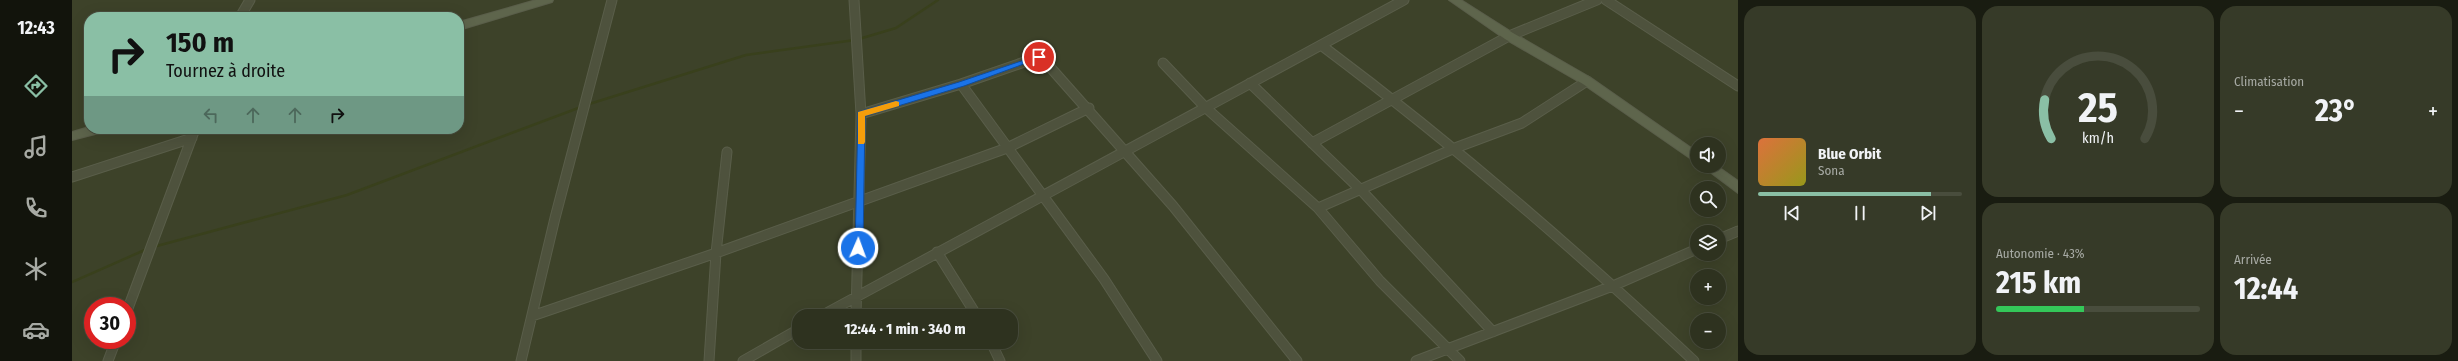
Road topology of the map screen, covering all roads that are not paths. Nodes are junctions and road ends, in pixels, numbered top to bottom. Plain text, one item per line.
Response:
1 (250, 0) edge
2 (548, 0) edge
3 (612, 0) edge
4 (854, 0) edge
5 (1404, 0) edge
6 (1454, 0) edge
7 (1597, 0) edge
8 (1606, 0) edge
9 (243, 12) edge
10 (464, 25) edge
11 (1509, 36) junction
12 (1321, 45) junction
13 (1163, 63) dead end
14 (1588, 81) junction
15 (1250, 83) junction
16 (962, 84) junction
17 (1738, 86) edge
18 (1393, 98) junction
19 (1205, 107) junction
20 (1089, 108) junction
21 (861, 114) junction
22 (84, 133) edge
23 (190, 134) edge
24 (193, 134) edge
25 (72, 136) edge
26 (1312, 143) junction
27 (1007, 148) junction
28 (1455, 148) junction
29 (1126, 150) junction
30 (727, 152) dead end
31 (1690, 153) edge
32 (1718, 173) edge
33 (72, 177) edge
34 (1738, 188) edge
35 (1362, 191) junction
36 (1042, 195) junction
37 (860, 201) junction
38 (1318, 208) junction
39 (1738, 231) edge
40 (1726, 236) edge
41 (937, 252) junction
42 (1690, 252) edge
43 (716, 253) junction
44 (1615, 285) junction
45 (856, 295) junction
46 (132, 297) edge
47 (832, 309) edge
48 (856, 309) edge
49 (973, 309) edge
50 (532, 316) junction
51 (1493, 332) junction
52 (792, 333) edge
53 (113, 349) edge
54 (856, 349) edge
55 (994, 349) edge
56 (1448, 349) junction
57 (108, 361) edge
58 (522, 361) edge
59 (709, 361) edge
60 (743, 361) edge
61 (856, 361) edge
62 (1000, 361) edge
63 (1157, 361) edge
64 (1297, 361) edge
65 (1416, 361) edge
66 (1460, 361) edge
67 (1694, 361) edge

1 - 9 street
2 - 10 street
3 - 50 street
4 - 21 street
5 - 12 street
6 - 11 street
7 - 11 street
8 - 17 street
11 - 14 street
11 - 18 street
12 - 15 street
12 - 18 street
13 - 19 street
14 - 28 street
14 - 31 street
15 - 19 street
15 - 26 street
16 - 20 street
16 - 21 street
16 - 27 street
18 - 26 street
18 - 28 street
19 - 29 street
19 - 38 street
20 - 27 street
20 - 29 street
21 - 37 street
22 - 25 street
23 - 33 street
24 - 46 street
26 - 35 street
27 - 36 street
27 - 37 street
28 - 35 street
28 - 44 street
29 - 36 street
29 - 64 street
30 - 43 street
32 - 34 street
35 - 38 street
35 - 51 street
36 - 41 street
36 - 63 street
37 - 43 street
37 - 45 street
38 - 56 street
39 - 40 street
41 - 45 street
41 - 49 street
42 - 44 street
43 - 50 street
43 - 59 street
44 - 51 street
44 - 67 street
45 - 47 street
45 - 48 street
50 - 58 street
51 - 56 street
52 - 60 street
53 - 57 street
54 - 61 street
55 - 62 street
56 - 65 street
56 - 66 street

